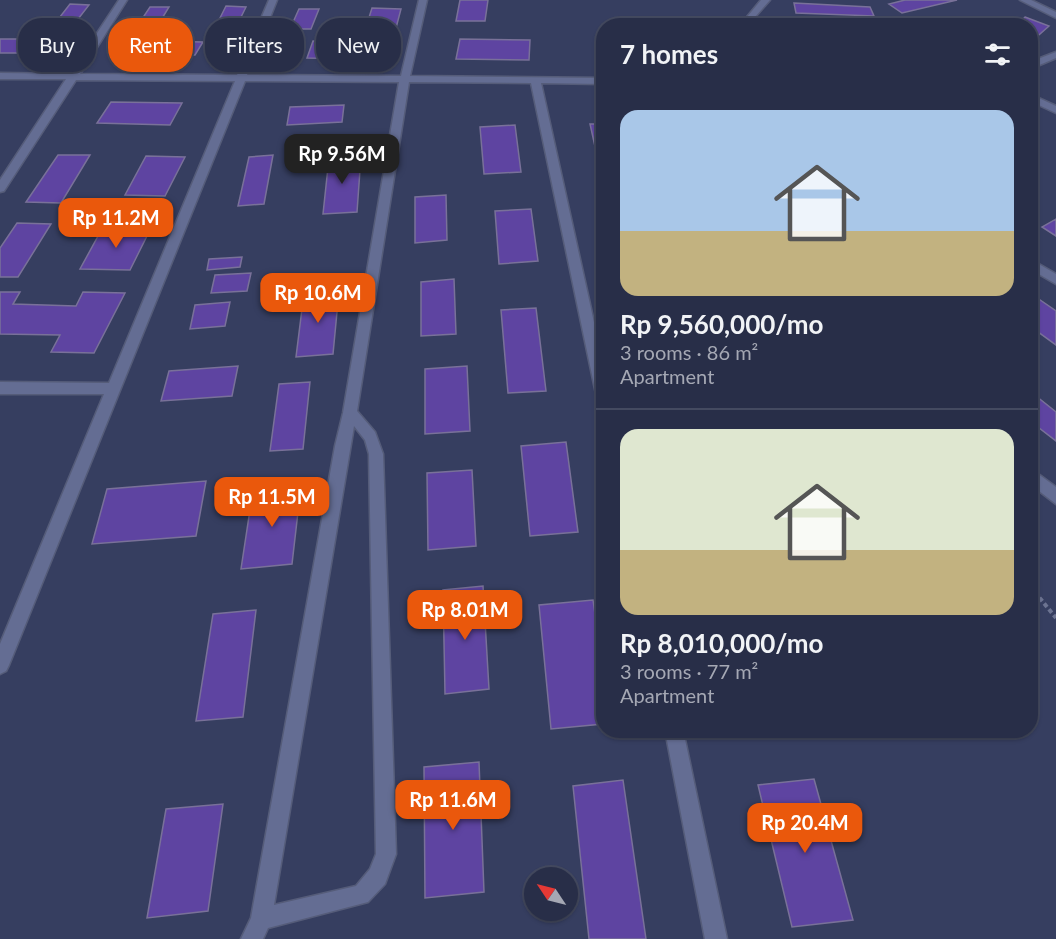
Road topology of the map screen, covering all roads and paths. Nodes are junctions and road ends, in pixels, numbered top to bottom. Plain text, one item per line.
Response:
1 (123, 0) edge
2 (273, 0) edge
3 (423, 0) edge
4 (766, 0) edge
5 (1024, 0) edge
6 (1056, 15) edge
7 (751, 18) edge
8 (1056, 55) edge
9 (1038, 63) edge
10 (0, 76) edge
11 (74, 76) junction
12 (405, 78) junction
13 (242, 79) junction
14 (535, 80) junction
15 (596, 81) edge
16 (1038, 101) edge
17 (1056, 110) edge
18 (0, 188) edge
19 (1038, 268) edge
20 (1056, 280) edge
21 (596, 362) edge
22 (0, 388) edge
23 (113, 389) junction
24 (350, 413) junction
25 (1038, 481) edge
26 (1056, 497) edge
27 (1038, 596) edge
28 (1056, 618) edge
29 (0, 665) edge
30 (676, 738) edge
31 (261, 919) junction
32 (252, 939) edge
33 (716, 939) edge

1 - 11 street
2 - 13 street
3 - 12 street
4 - 7 street
5 - 6 street
8 - 9 street
10 - 11 street
11 - 13 street
11 - 18 street
12 - 13 street
12 - 14 street
12 - 24 street
13 - 23 street
14 - 15 street
14 - 21 street
16 - 17 street
19 - 20 street
22 - 23 street
23 - 29 street
24 - 31 street
24 - 31 street
25 - 26 street
27 - 28 path
30 - 33 street
31 - 32 street

